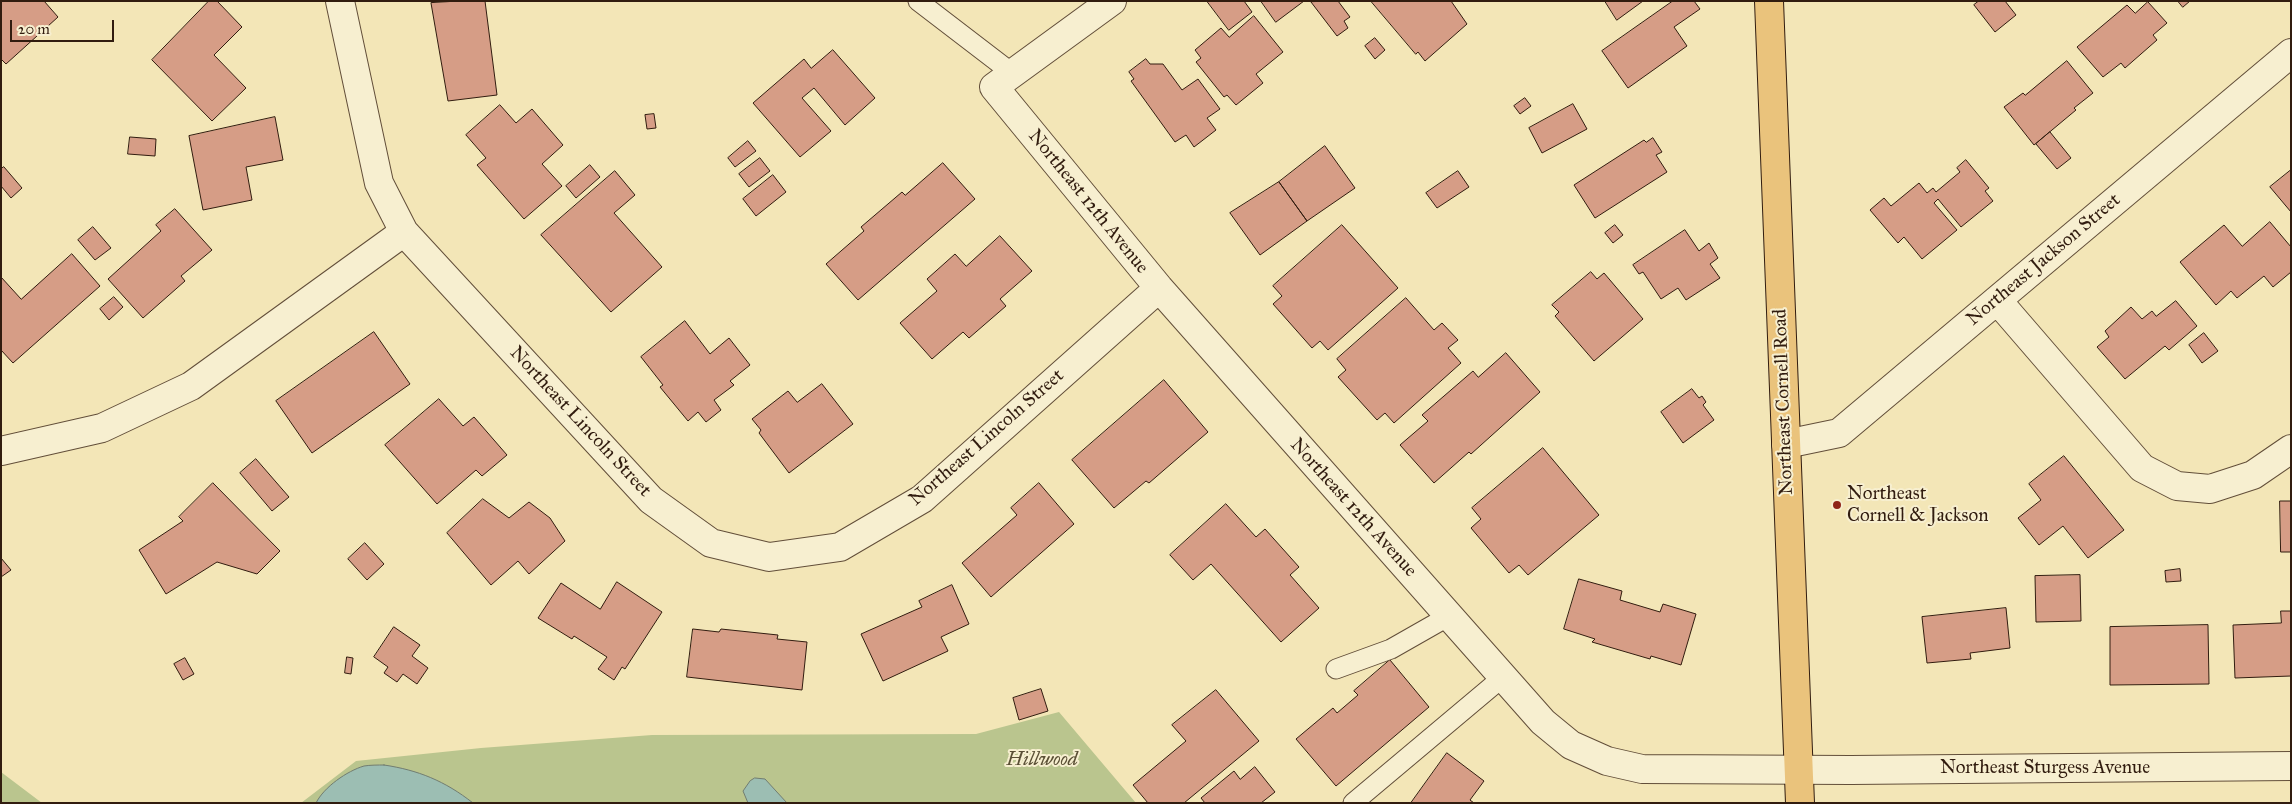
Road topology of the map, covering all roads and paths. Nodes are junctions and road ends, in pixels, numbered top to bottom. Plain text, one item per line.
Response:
1 (340, 1) edge
2 (918, 1) edge
3 (1112, 1) edge
4 (1769, 1) edge
5 (2291, 53) edge
6 (1003, 80) junction
7 (404, 232) junction
8 (1159, 288) junction
9 (1997, 300) junction
10 (1786, 444) junction
11 (2291, 449) edge
12 (1, 451) edge
13 (1449, 616) junction
14 (1336, 669) dead end
15 (1503, 677) junction
16 (2291, 766) edge
17 (1799, 770) junction
18 (1353, 803) edge
19 (1800, 803) edge

1 - 7 street, Northeast Lincoln Street
2 - 6 lane
3 - 6 street
4 - 10 highway, Northeast Cornell Road
5 - 9 street, Northeast Jackson Street
6 - 8 street, Northeast 12th Avenue
7 - 8 street, Northeast Lincoln Street
7 - 12 street
8 - 13 street, Northeast 12th Avenue
9 - 10 street, Northeast Jackson Street
9 - 11 street
10 - 17 highway, Northeast Cornell Road
13 - 14 lane
13 - 15 street, Northeast 12th Avenue
15 - 17 street, Northeast 12th Avenue
15 - 18 lane
16 - 17 street, Northeast Sturgess Avenue
17 - 19 highway, Northeast Cornell Road

